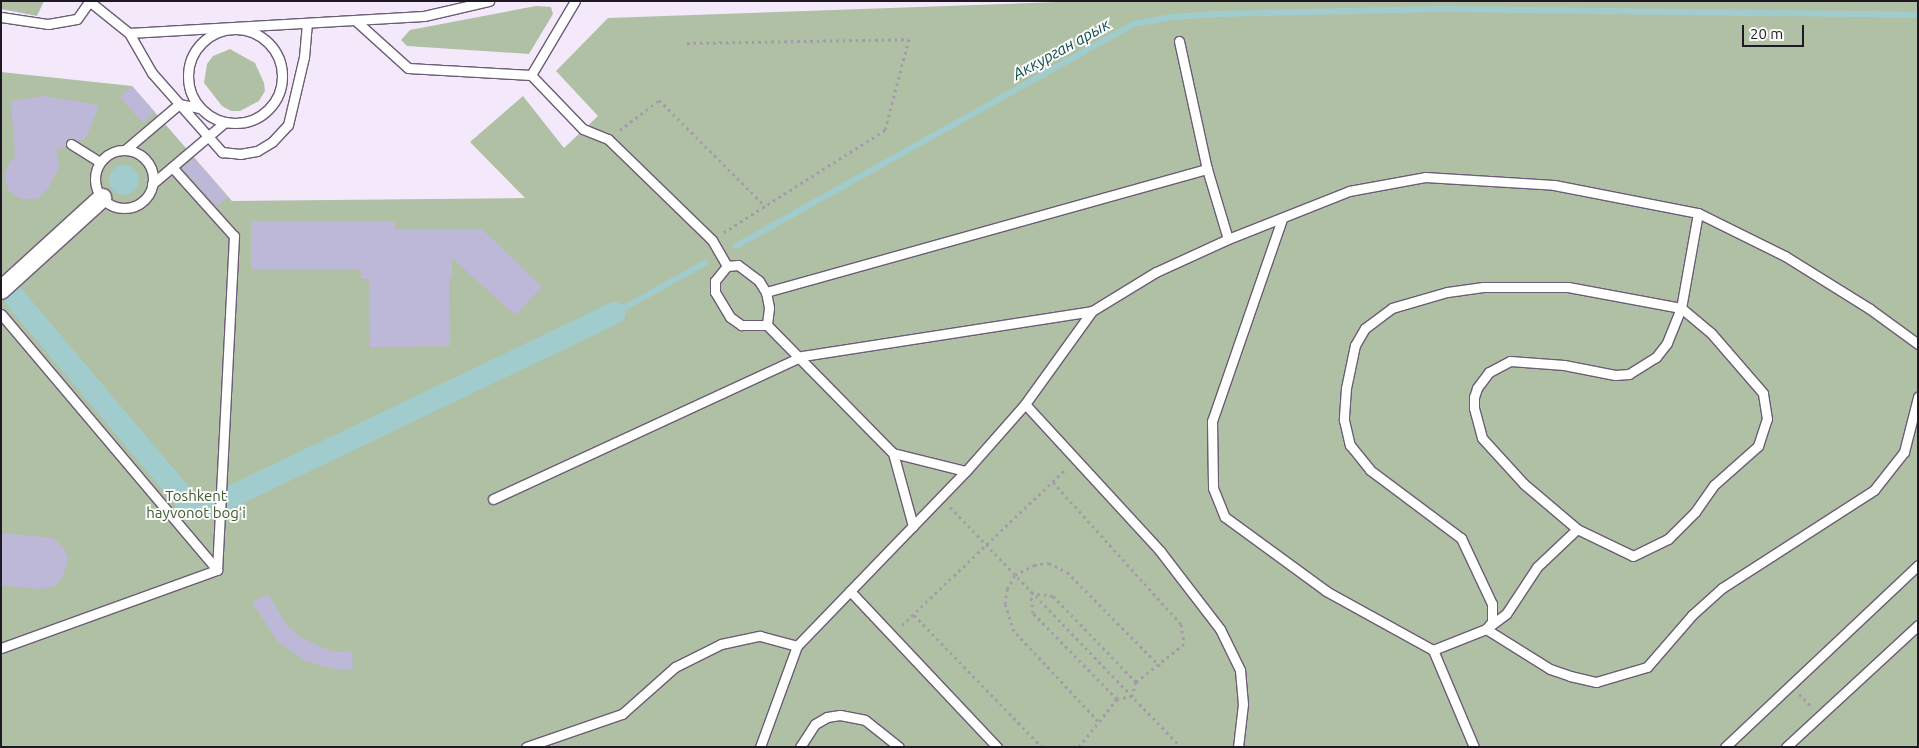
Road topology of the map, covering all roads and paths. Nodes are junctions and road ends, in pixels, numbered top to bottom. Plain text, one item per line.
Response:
1 (489, 1) edge
2 (575, 1) edge
3 (89, 2) edge
4 (1, 17) edge
5 (356, 21) junction
6 (307, 24) junction
7 (233, 29) junction
8 (129, 33) junction
9 (1179, 40) dead end
10 (687, 42) dead end
11 (531, 75) junction
12 (179, 104) junction
13 (200, 108) junction
14 (225, 122) junction
15 (208, 137) junction
16 (608, 139) junction
17 (71, 144) dead end
18 (126, 150) junction
19 (100, 162) junction
20 (172, 167) junction
21 (1207, 169) junction
22 (152, 184) junction
23 (102, 198) junction
24 (765, 206) junction
25 (1698, 213) junction
26 (1282, 219) junction
27 (1228, 239) junction
28 (712, 240) junction
29 (727, 266) junction
30 (1, 290) edge
31 (766, 292) junction
32 (1681, 308) junction
33 (1092, 311) junction
34 (1, 314) edge
35 (767, 324) junction
36 (1918, 344) edge
37 (802, 356) junction
38 (1918, 397) edge
39 (1025, 404) junction
40 (893, 453) junction
41 (1077, 458) junction
42 (966, 471) junction
43 (1053, 482) junction
44 (941, 498) junction
45 (493, 499) dead end
46 (913, 526) junction
47 (1577, 529) junction
48 (987, 546) junction
49 (1918, 565) edge
50 (217, 570) junction
51 (1015, 575) junction
52 (850, 591) junction
53 (1031, 593) junction
54 (914, 615) junction
55 (1918, 625) edge
56 (1486, 629) junction
57 (892, 635) junction
58 (797, 646) junction
59 (1, 648) edge
60 (1433, 650) junction
61 (1160, 666) junction
62 (1136, 682) junction
63 (1790, 685) junction
64 (1132, 696) junction
65 (1116, 700) junction
66 (1820, 716) junction
67 (1098, 721) junction
68 (526, 747) edge
69 (760, 747) edge
70 (800, 747) edge
71 (899, 747) edge
72 (997, 747) edge
73 (1042, 747) edge
74 (1079, 747) edge
75 (1181, 747) edge
76 (1238, 747) edge
77 (1474, 747) edge
78 (1724, 747) edge
79 (1786, 747) edge

1 - 5 lane
2 - 11 lane
3 - 4 lane
3 - 8 lane
5 - 6 lane
5 - 11 lane
6 - 7 lane
6 - 15 lane
7 - 8 lane
7 - 13 lane
7 - 14 lane
8 - 12 lane
9 - 21 lane
10 - 24 path
11 - 16 lane
12 - 13 lane
12 - 15 lane
12 - 18 lane
13 - 14 lane
14 - 15 lane
15 - 20 lane
16 - 24 path
16 - 28 lane
17 - 19 lane
18 - 19 lane
18 - 22 lane
19 - 23 lane
20 - 22 lane
20 - 50 lane
21 - 27 lane
21 - 31 lane
22 - 23 lane
23 - 30 street
24 - 28 path
25 - 26 lane
25 - 32 lane
25 - 36 lane
26 - 27 lane
26 - 60 lane
27 - 33 lane
28 - 29 lane
29 - 31 lane
29 - 35 lane
31 - 35 lane
32 - 47 lane
32 - 47 lane
32 - 56 lane
33 - 37 lane
33 - 39 lane
34 - 50 lane
35 - 37 lane
37 - 40 lane
37 - 45 lane
38 - 56 lane
39 - 41 lane
39 - 42 lane
40 - 42 lane
40 - 46 lane
41 - 43 path
41 - 76 lane
42 - 44 lane
43 - 48 path
43 - 61 path
44 - 46 lane
44 - 48 path
46 - 52 lane
47 - 56 lane
48 - 51 path
48 - 54 path
49 - 63 lane
50 - 59 lane
51 - 53 path
51 - 61 path
51 - 67 path
52 - 57 lane
52 - 58 lane
53 - 62 path
53 - 64 path
53 - 65 path
54 - 57 path
54 - 73 path
55 - 66 lane
56 - 60 lane
57 - 72 lane
58 - 68 lane
58 - 69 lane
60 - 77 lane
61 - 62 path
62 - 64 path
63 - 66 path
63 - 78 lane
64 - 65 path
64 - 75 path
65 - 67 path
66 - 79 lane
67 - 74 path
70 - 71 lane

